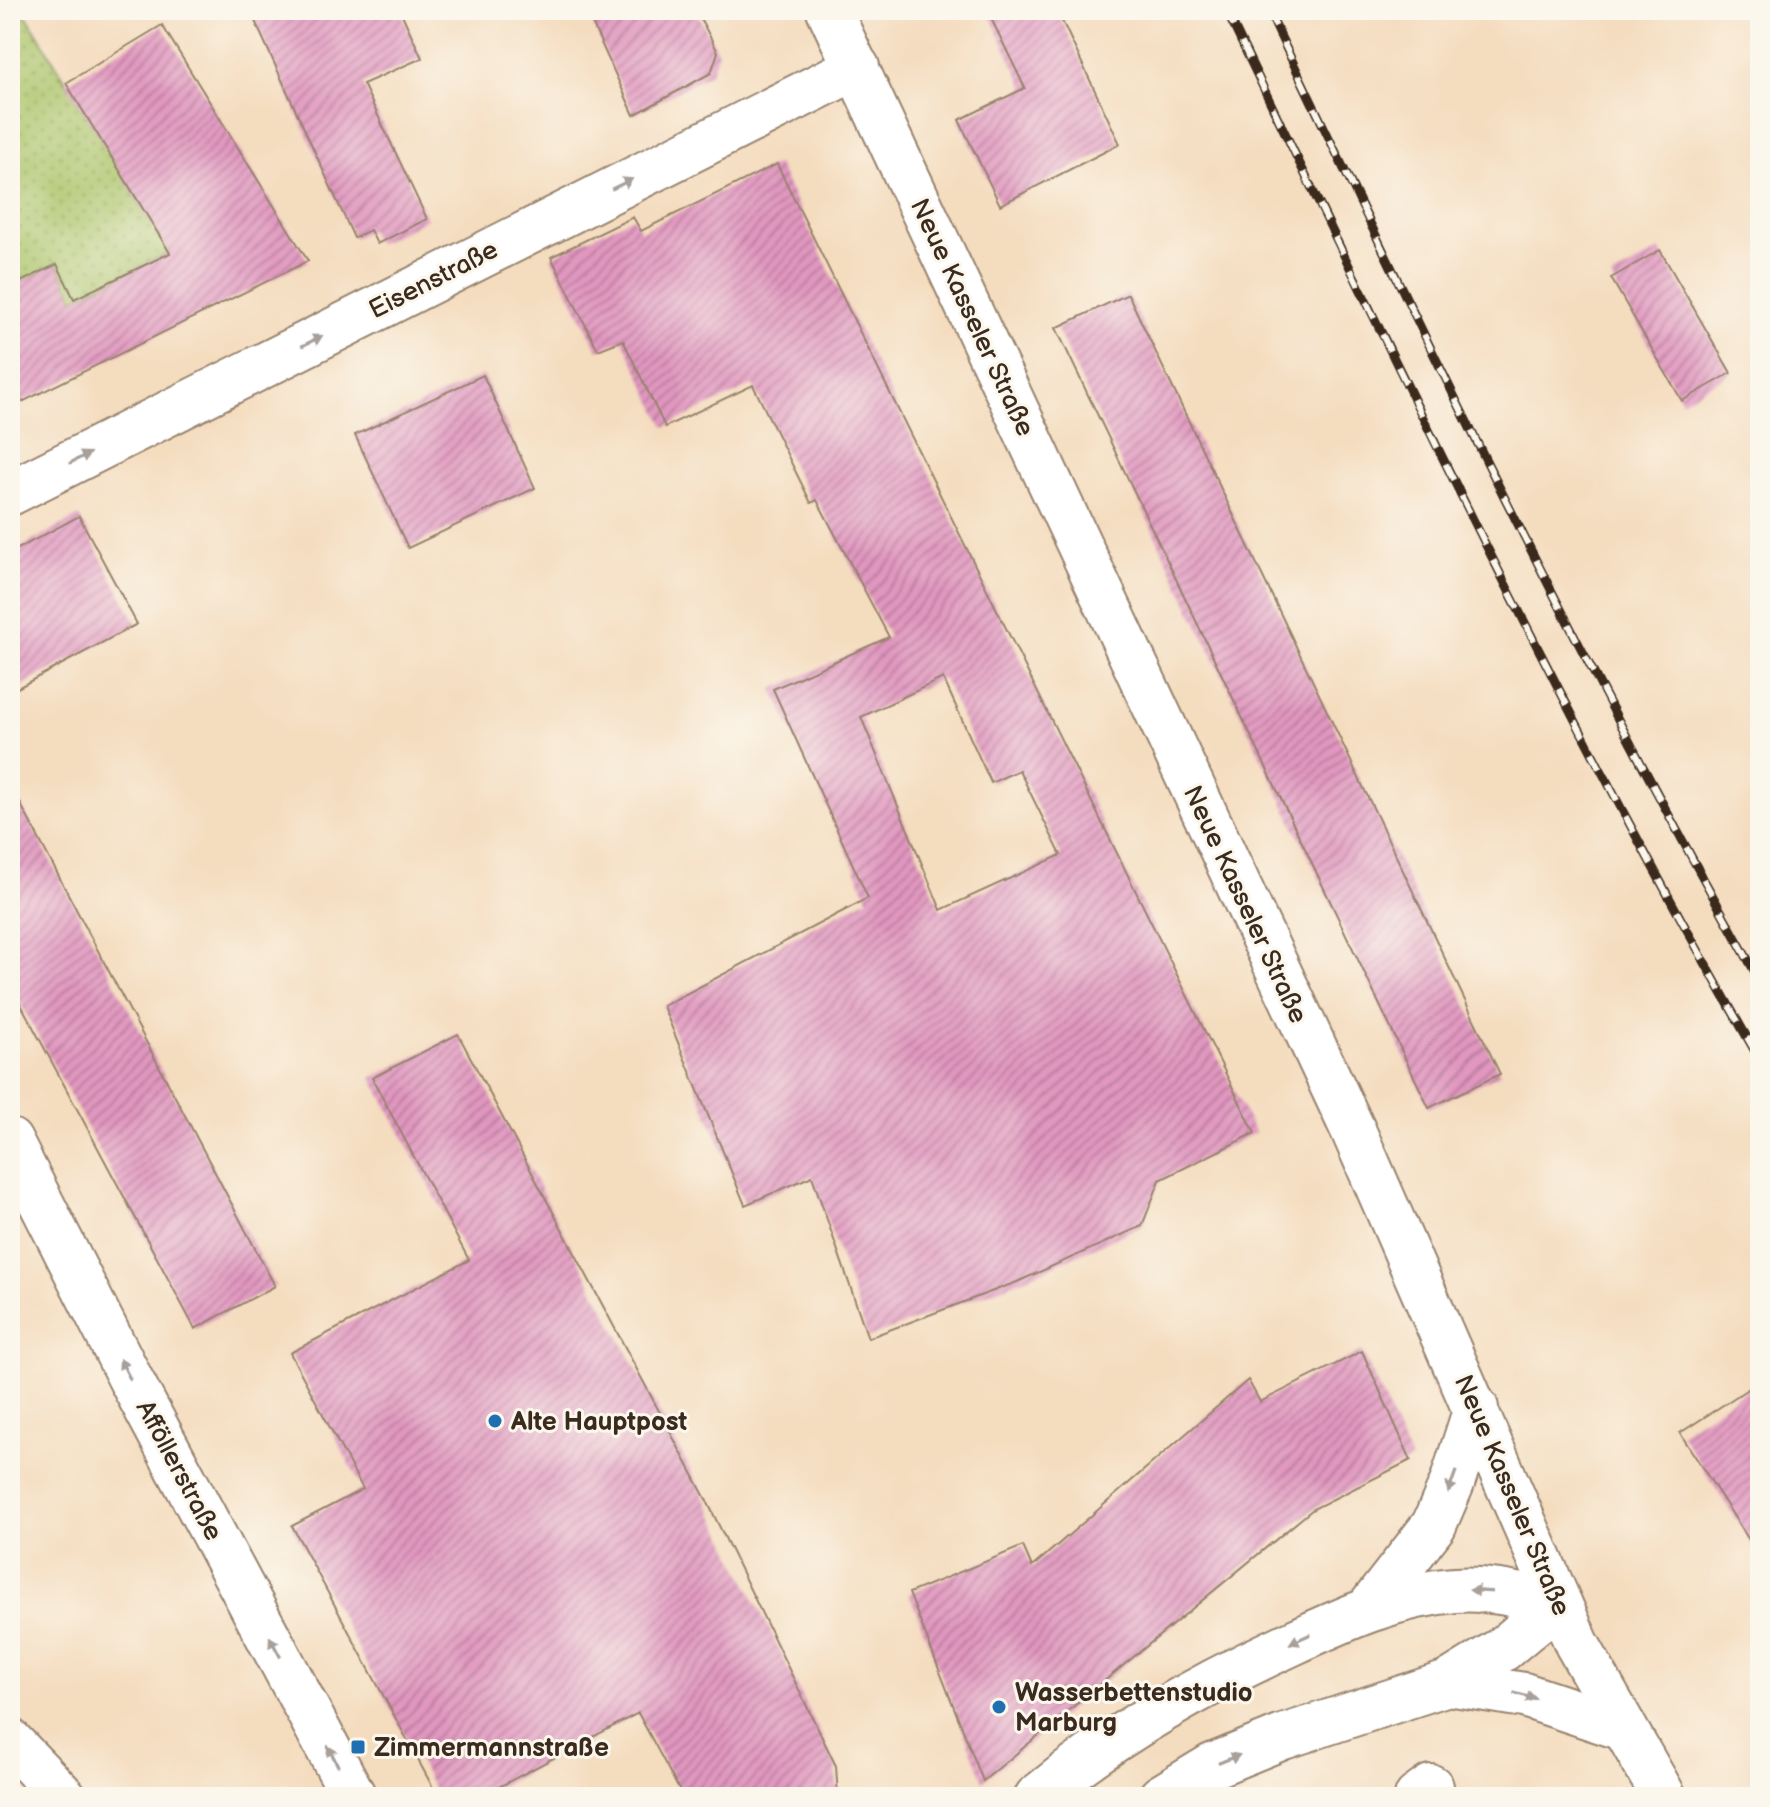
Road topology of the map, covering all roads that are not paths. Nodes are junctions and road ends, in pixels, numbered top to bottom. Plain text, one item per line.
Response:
1 (829, 10) edge
2 (857, 67) junction
3 (10, 493) edge
4 (10, 1141) edge
5 (1476, 1408) junction
6 (1558, 1603) junction
7 (1371, 1606) junction
8 (1448, 1683) junction
9 (1623, 1728) junction
10 (10, 1741) edge
11 (64, 1797) edge
12 (354, 1797) edge
13 (1037, 1797) edge
14 (1161, 1797) edge
15 (1664, 1797) edge

1 - 2 main road, Neue Kasseler Straße
3 -> 2 main road, Eisenstraße
2 - 5 main road, Neue Kasseler Straße
12 -> 4 main road, Afföllerstraße
5 - 6 main road, Neue Kasseler Straße
5 -> 7 main road
6 -> 7 main road
6 - 8 main road
6 - 9 main road, Neue Kasseler Straße
7 -> 13 main road
8 -> 9 main road
14 -> 8 main road
9 - 15 main road, Neue Kasseler Straße
10 - 11 main road

